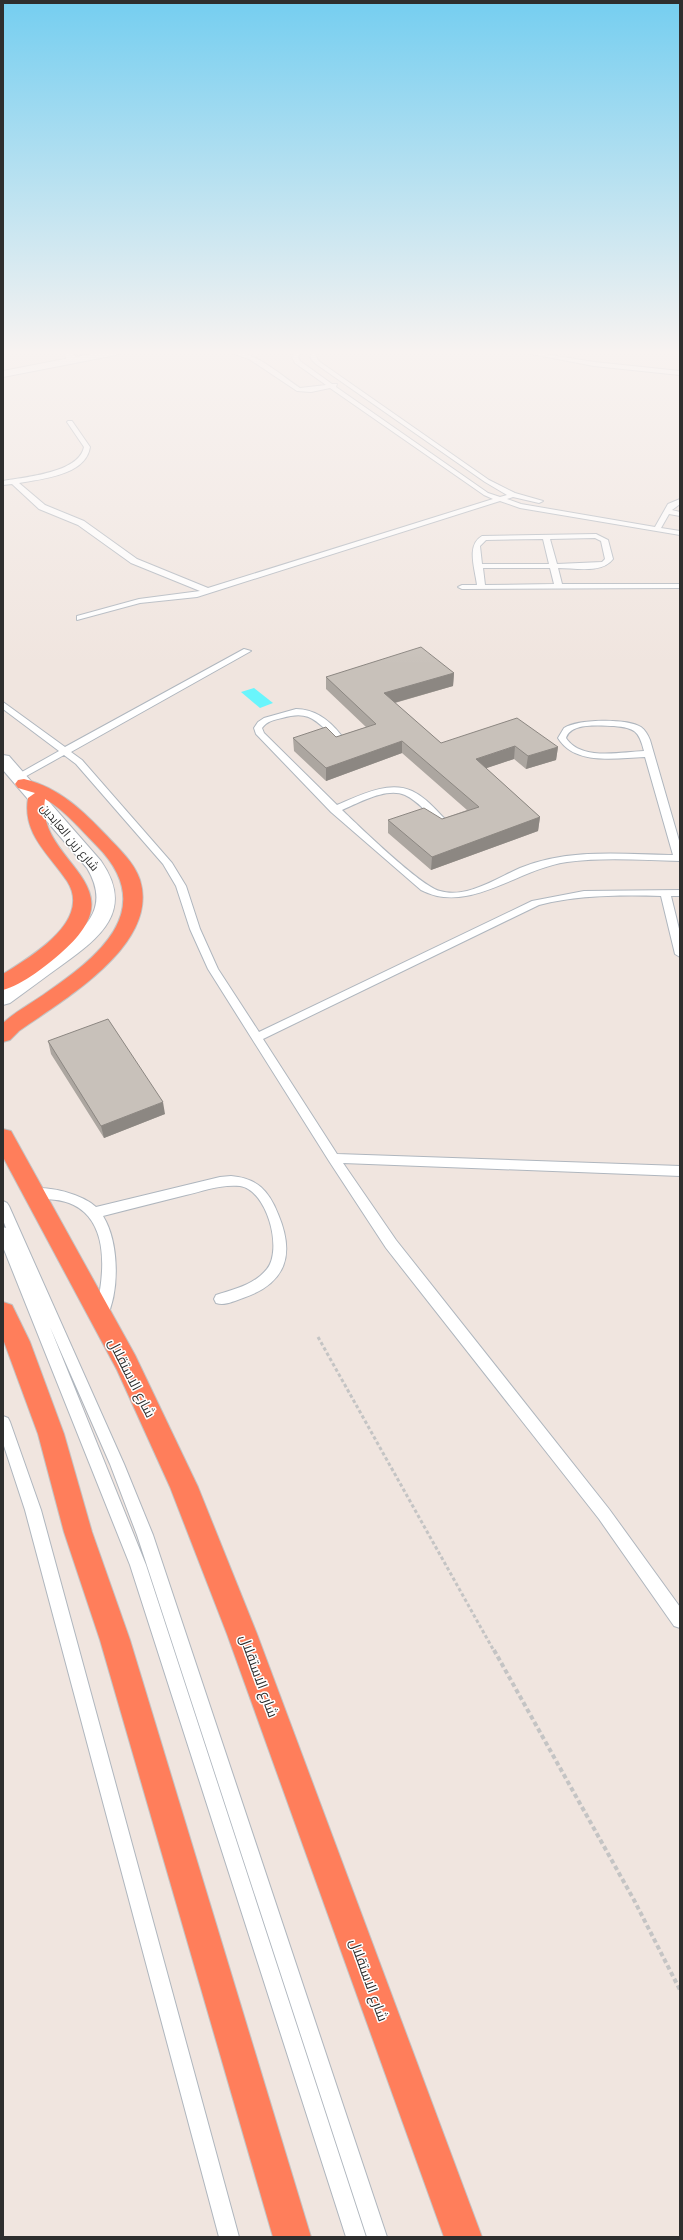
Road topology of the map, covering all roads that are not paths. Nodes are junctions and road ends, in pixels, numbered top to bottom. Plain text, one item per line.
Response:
1 (84, 457) edge
2 (431, 457) edge
3 (451, 457) edge
4 (14, 481) junction
5 (3, 483) edge
6 (513, 495) junction
7 (498, 500) junction
8 (680, 501) edge
9 (668, 512) junction
10 (680, 514) edge
11 (662, 522) junction
12 (680, 525) edge
13 (657, 529) junction
14 (680, 533) edge
15 (546, 537) junction
16 (479, 566) junction
17 (553, 566) junction
18 (680, 586) edge
19 (462, 587) dead end
20 (481, 587) junction
21 (559, 587) junction
22 (208, 591) junction
23 (80, 618) dead end
24 (247, 651) dead end
25 (3, 705) edge
26 (337, 735) edge
27 (66, 750) junction
28 (649, 754) junction
29 (3, 760) edge
30 (26, 786) junction
31 (334, 810) junction
32 (442, 821) edge
33 (679, 858) edge
34 (665, 893) junction
35 (680, 893) edge
36 (680, 954) edge
37 (3, 983) edge
38 (3, 998) edge
39 (3, 1035) edge
40 (256, 1038) junction
41 (3, 1137) edge
42 (333, 1158) junction
43 (680, 1171) edge
44 (34, 1193) junction
45 (3, 1206) edge
46 (94, 1213) junction
47 (3, 1232) edge
48 (221, 1299) dead end
49 (3, 1312) edge
50 (101, 1315) junction
51 (3, 1422) edge
52 (680, 1620) edge
53 (229, 2237) edge
54 (292, 2237) edge
55 (356, 2237) edge
56 (377, 2237) edge
57 (463, 2237) edge

1 - 4 lane
2 - 7 lane
3 - 6 lane
4 - 5 lane
4 - 22 lane
6 - 7 lane
6 - 11 lane
7 - 13 lane
7 - 22 lane
8 - 9 lane
9 - 10 lane
9 - 11 lane
11 - 12 lane
11 - 13 lane
13 - 14 lane
15 - 16 lane
15 - 17 lane
15 - 17 lane
16 - 17 lane
16 - 20 lane
17 - 21 lane
18 - 21 lane
19 - 20 lane
20 - 21 lane
22 - 23 lane
24 - 27 lane
25 - 27 lane
26 - 31 lane
27 - 30 lane
27 - 40 lane
28 - 28 lane
28 - 33 lane
29 - 30 street, شارع زين العابدين
30 - 37 highway
30 - 38 street, شارع زين العابدين
30 - 39 highway
31 - 32 lane
31 - 33 lane
34 - 35 lane
34 - 36 lane
34 - 40 lane
40 - 42 lane
41 - 44 highway, شارع الاستقلال
42 - 43 lane
42 - 52 lane
44 - 46 lane
44 - 50 highway, شارع الاستقلال
45 - 56 lane
46 - 48 lane
46 - 50 lane
47 - 55 lane
49 - 54 highway
50 - 57 highway, شارع الاستقلال
51 - 53 lane

